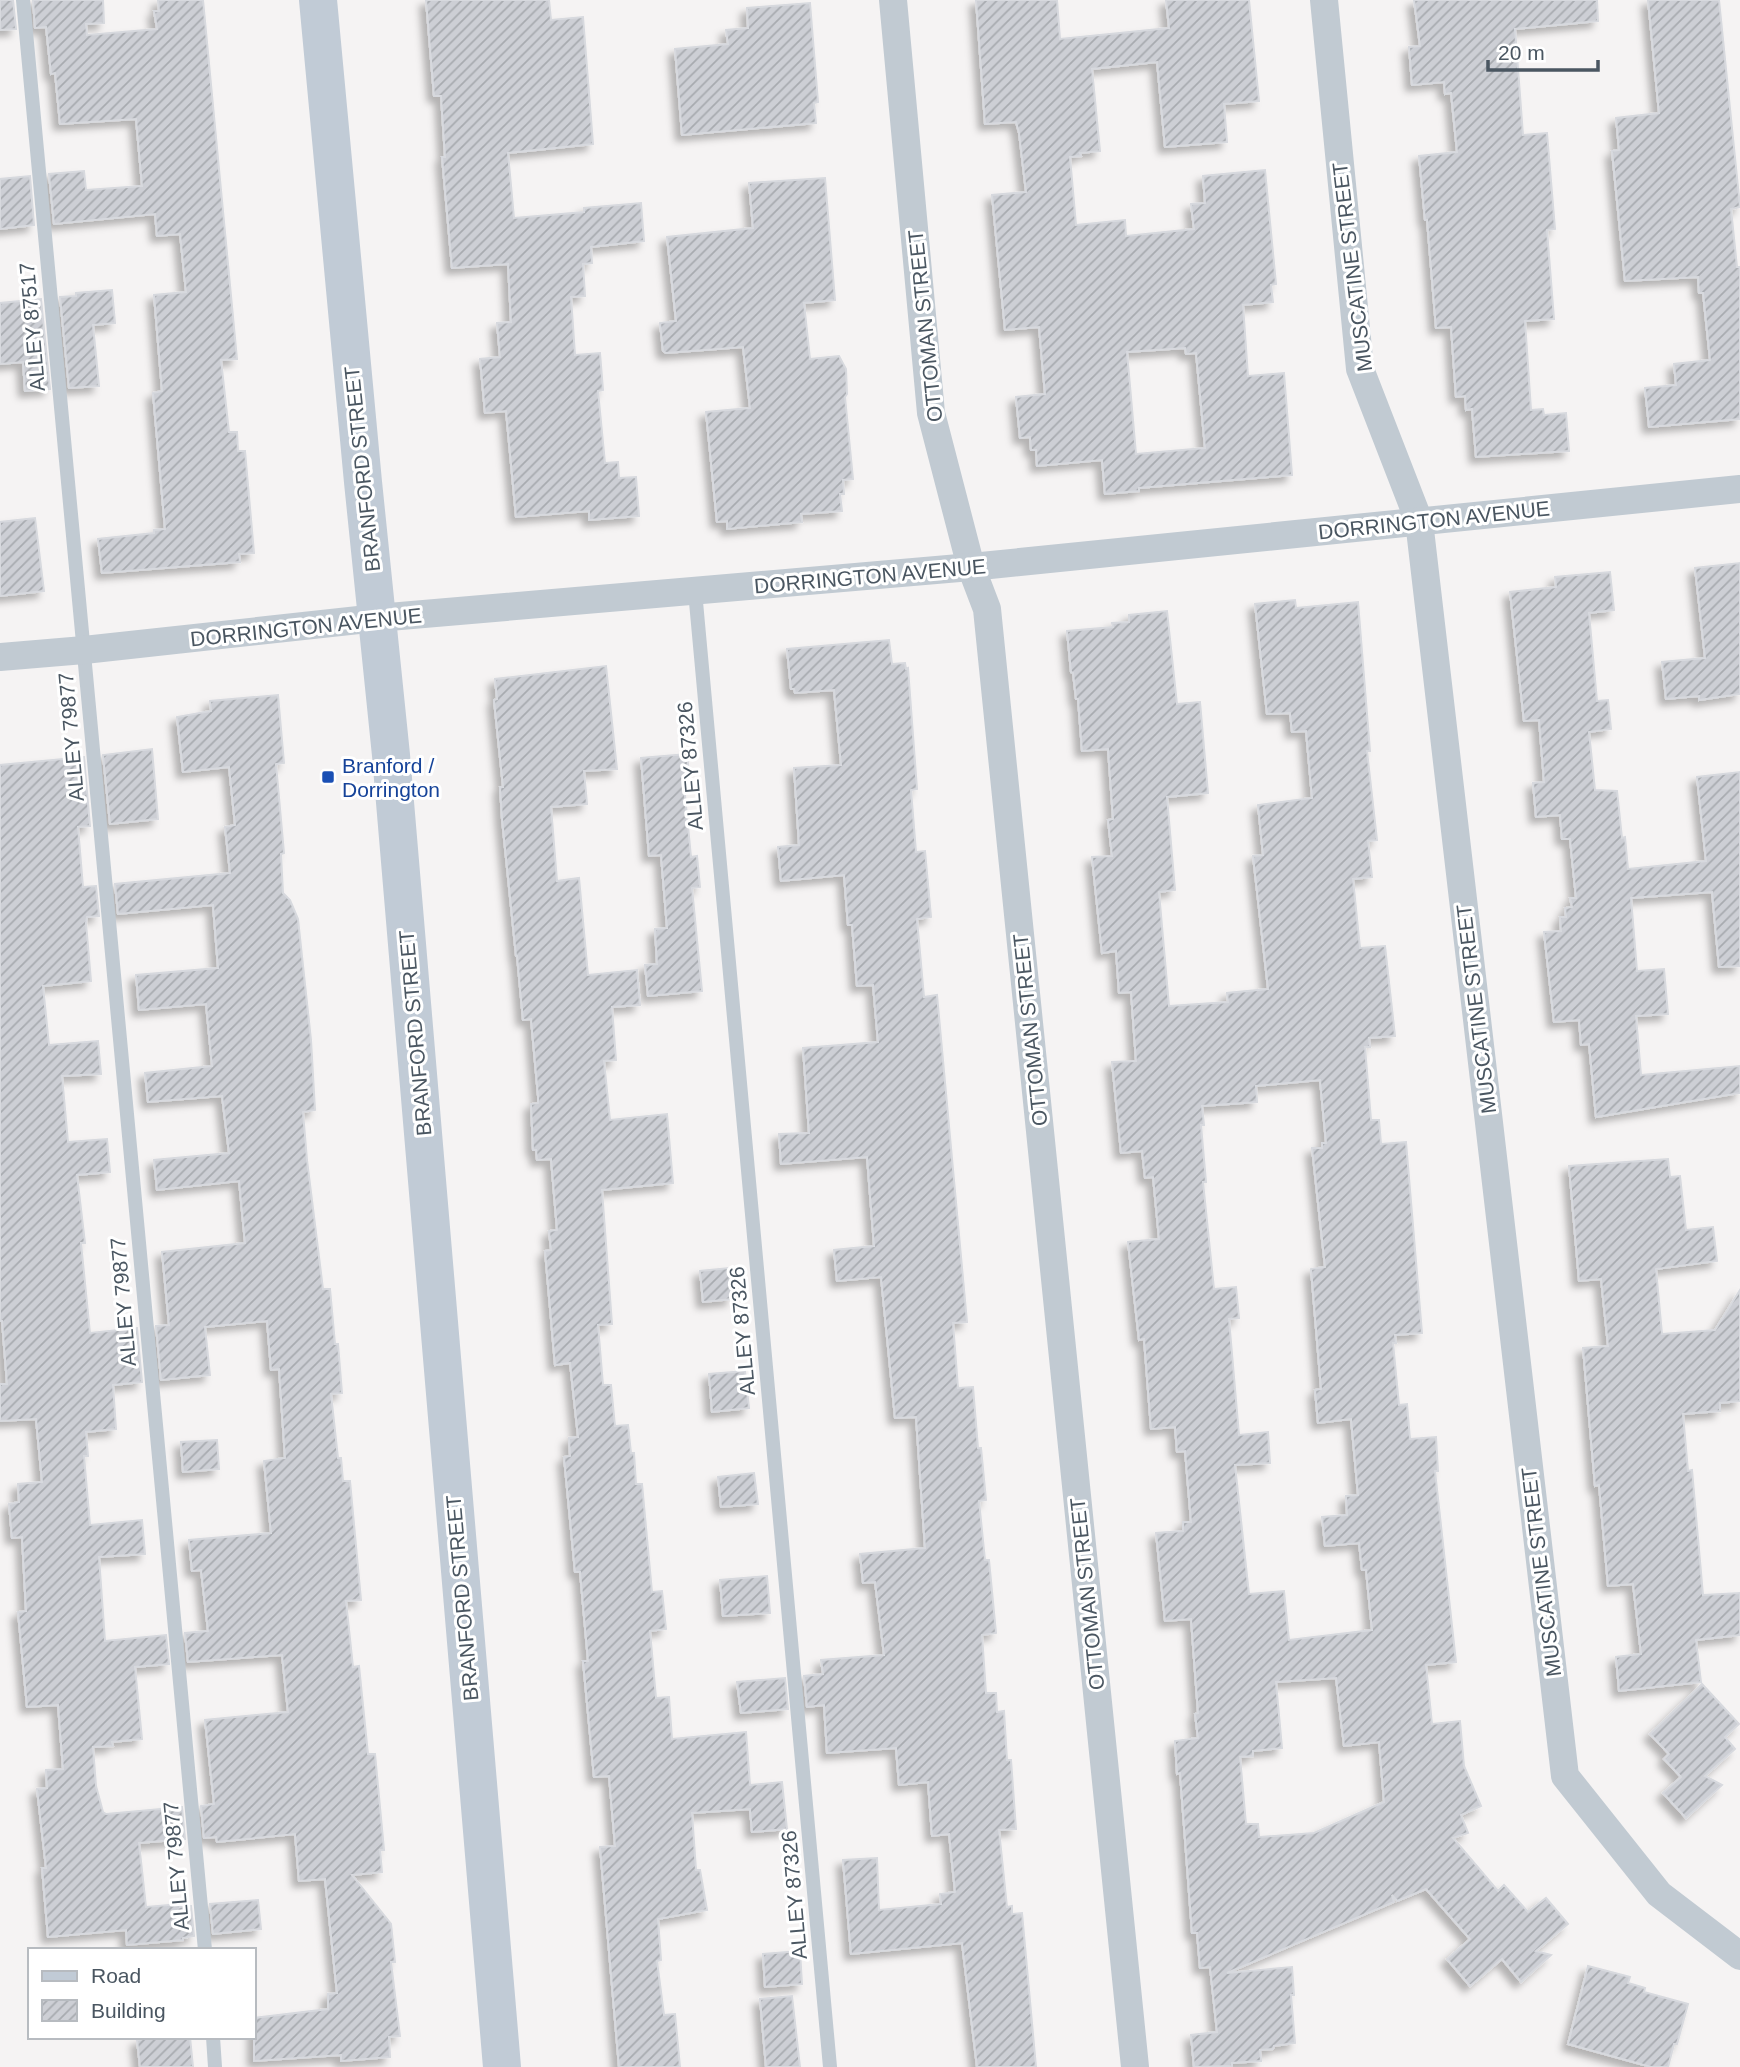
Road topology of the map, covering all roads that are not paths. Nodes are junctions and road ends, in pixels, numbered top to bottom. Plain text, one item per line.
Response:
1 (23, 0) edge
2 (318, 0) edge
3 (893, 0) edge
4 (1324, 0) edge
5 (1740, 489) edge
6 (1419, 521) junction
7 (971, 567) junction
8 (695, 591) junction
9 (377, 618) junction
10 (84, 650) junction
11 (0, 657) edge
12 (205, 1948) edge
13 (1740, 1956) edge
14 (213, 2039) edge
15 (215, 2067) edge
16 (502, 2067) edge
17 (830, 2067) edge
18 (1135, 2067) edge

1 - 10 lane, ALLEY 87517
2 - 9 main road, BRANFORD STREET
3 - 7 street, OTTOMAN STREET
4 - 6 street, MUSCATINE STREET
5 - 6 street, DORRINGTON AVENUE
6 - 7 street, DORRINGTON AVENUE
6 - 13 street, MUSCATINE STREET
7 - 8 street, DORRINGTON AVENUE
7 - 18 street, OTTOMAN STREET
8 - 9 street, DORRINGTON AVENUE
8 - 17 lane, ALLEY 87326
9 - 10 street, DORRINGTON AVENUE
9 - 16 main road, BRANFORD STREET
10 - 11 street, DORRINGTON AVENUE
10 - 12 lane, ALLEY 79877
14 - 15 lane

